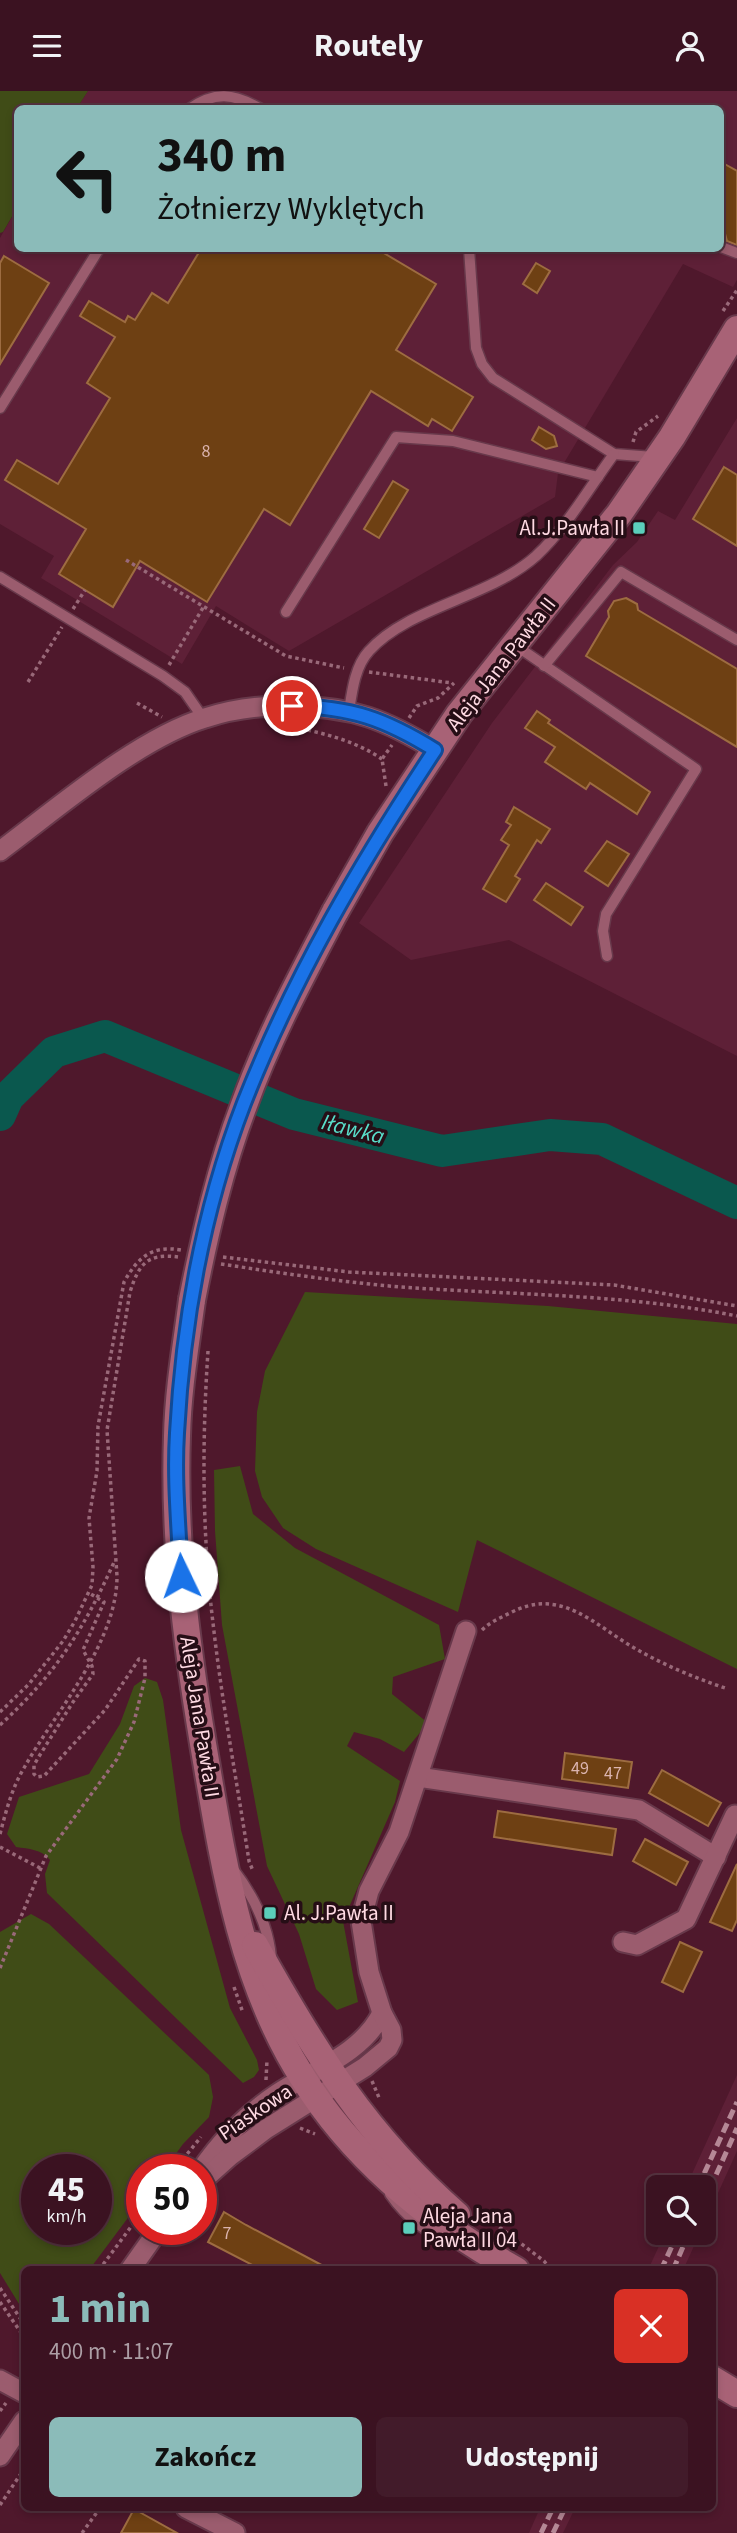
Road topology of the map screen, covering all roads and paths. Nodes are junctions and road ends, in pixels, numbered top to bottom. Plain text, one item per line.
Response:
1 (195, 105) edge
2 (253, 105) edge
3 (97, 252) edge
4 (469, 252) edge
5 (737, 329) edge
6 (0, 408) edge
7 (614, 454) junction
8 (658, 458) junction
9 (598, 477) junction
10 (126, 560) dead end
11 (0, 577) edge
12 (85, 590) dead end
13 (204, 606) junction
14 (286, 611) dead end
15 (68, 618) junction
16 (737, 640) edge
17 (515, 645) junction
18 (544, 666) junction
19 (358, 671) junction
20 (163, 676) junction
21 (28, 682) dead end
22 (453, 684) dead end
23 (137, 703) dead end
24 (349, 711) junction
25 (203, 718) junction
26 (286, 725) dead end
27 (174, 731) junction
28 (435, 750) junction
29 (383, 759) dead end
30 (0, 851) edge
31 (607, 956) dead end
32 (191, 1251) dead end
33 (218, 1256) dead end
34 (189, 1259) dead end
35 (216, 1263) dead end
36 (737, 1306) edge
37 (737, 1316) edge
38 (209, 1345) dead end
39 (116, 1559) junction
40 (89, 1593) junction
41 (98, 1598) junction
42 (466, 1631) dead end
43 (459, 1654) junction
44 (89, 1661) junction
45 (725, 1688) dead end
46 (0, 1712) edge
47 (0, 1725) edge
48 (418, 1777) junction
49 (735, 1815) dead end
50 (0, 1834) edge
51 (0, 1847) edge
52 (222, 1855) junction
53 (716, 1857) junction
54 (40, 1868) junction
55 (257, 1881) dead end
56 (237, 1913) junction
57 (622, 1942) dead end
58 (0, 1968) edge
59 (273, 1978) junction
60 (369, 2073) dead end
61 (320, 2081) junction
62 (384, 2111) dead end
63 (212, 2154) edge
64 (217, 2167) edge
65 (469, 2200) dead end
66 (126, 2234) edge
67 (148, 2245) edge
68 (102, 2266) edge
69 (133, 2266) edge
70 (510, 2266) edge
71 (513, 2266) edge
72 (548, 2266) edge
73 (0, 2288) edge
74 (0, 2302) edge
75 (21, 2320) edge
76 (21, 2333) edge
77 (0, 2379) edge
78 (716, 2381) edge
79 (21, 2391) edge
80 (737, 2394) edge
81 (21, 2425) edge
82 (0, 2456) edge
83 (21, 2474) edge
84 (0, 2505) edge
85 (98, 2511) edge
86 (192, 2511) edge
87 (82, 2533) edge
88 (235, 2533) edge

1 - 2 lane
3 - 6 lane
4 - 7 lane
5 - 8 main road, Aleja Jana Pawła II
7 - 8 lane
7 - 9 lane
8 - 17 main road, Aleja Jana Pawła II
9 - 14 lane
9 - 19 lane
10 - 13 path
11 - 15 lane
12 - 15 path
13 - 19 path
13 - 20 path
15 - 20 lane
15 - 21 path
16 - 18 lane
17 - 18 lane
17 - 28 main road, Aleja Jana Pawła II
18 - 31 lane
19 - 22 path
19 - 24 lane
20 - 25 lane
23 - 27 path
24 - 25 street
24 - 28 street
25 - 27 street
26 - 29 path
27 - 30 street
28 - 52 main road, Aleja Jana Pawła II, bridge
32 - 40 path
33 - 36 path
34 - 39 path
35 - 37 path
38 - 55 path
39 - 41 path
39 - 44 path
40 - 41 path
40 - 46 path
41 - 44 path
41 - 47 path
42 - 43 street
43 - 45 path
43 - 48 street
44 - 50 path
44 - 54 path
48 - 53 street
48 - 61 street
49 - 53 street
51 - 54 path
52 - 56 main road, Aleja Jana Pawła II
52 - 59 lane
53 - 57 street
54 - 58 path
56 - 59 main road, Aleja Jana Pawła II
56 - 61 main road, Aleja Jana Pawła II
59 - 61 main road, Aleja Jana Pawła II
60 - 62 path
61 - 63 street, Piaskowa
61 - 64 street, Piaskowa
61 - 70 main road, Aleja Jana Pawła II
61 - 71 main road, Aleja Jana Pawła II
65 - 72 path
66 - 68 path
67 - 69 street
73 - 75 path
74 - 76 path
77 - 79 street
78 - 80 main road
81 - 82 street
83 - 84 path
85 - 87 path
86 - 88 street

